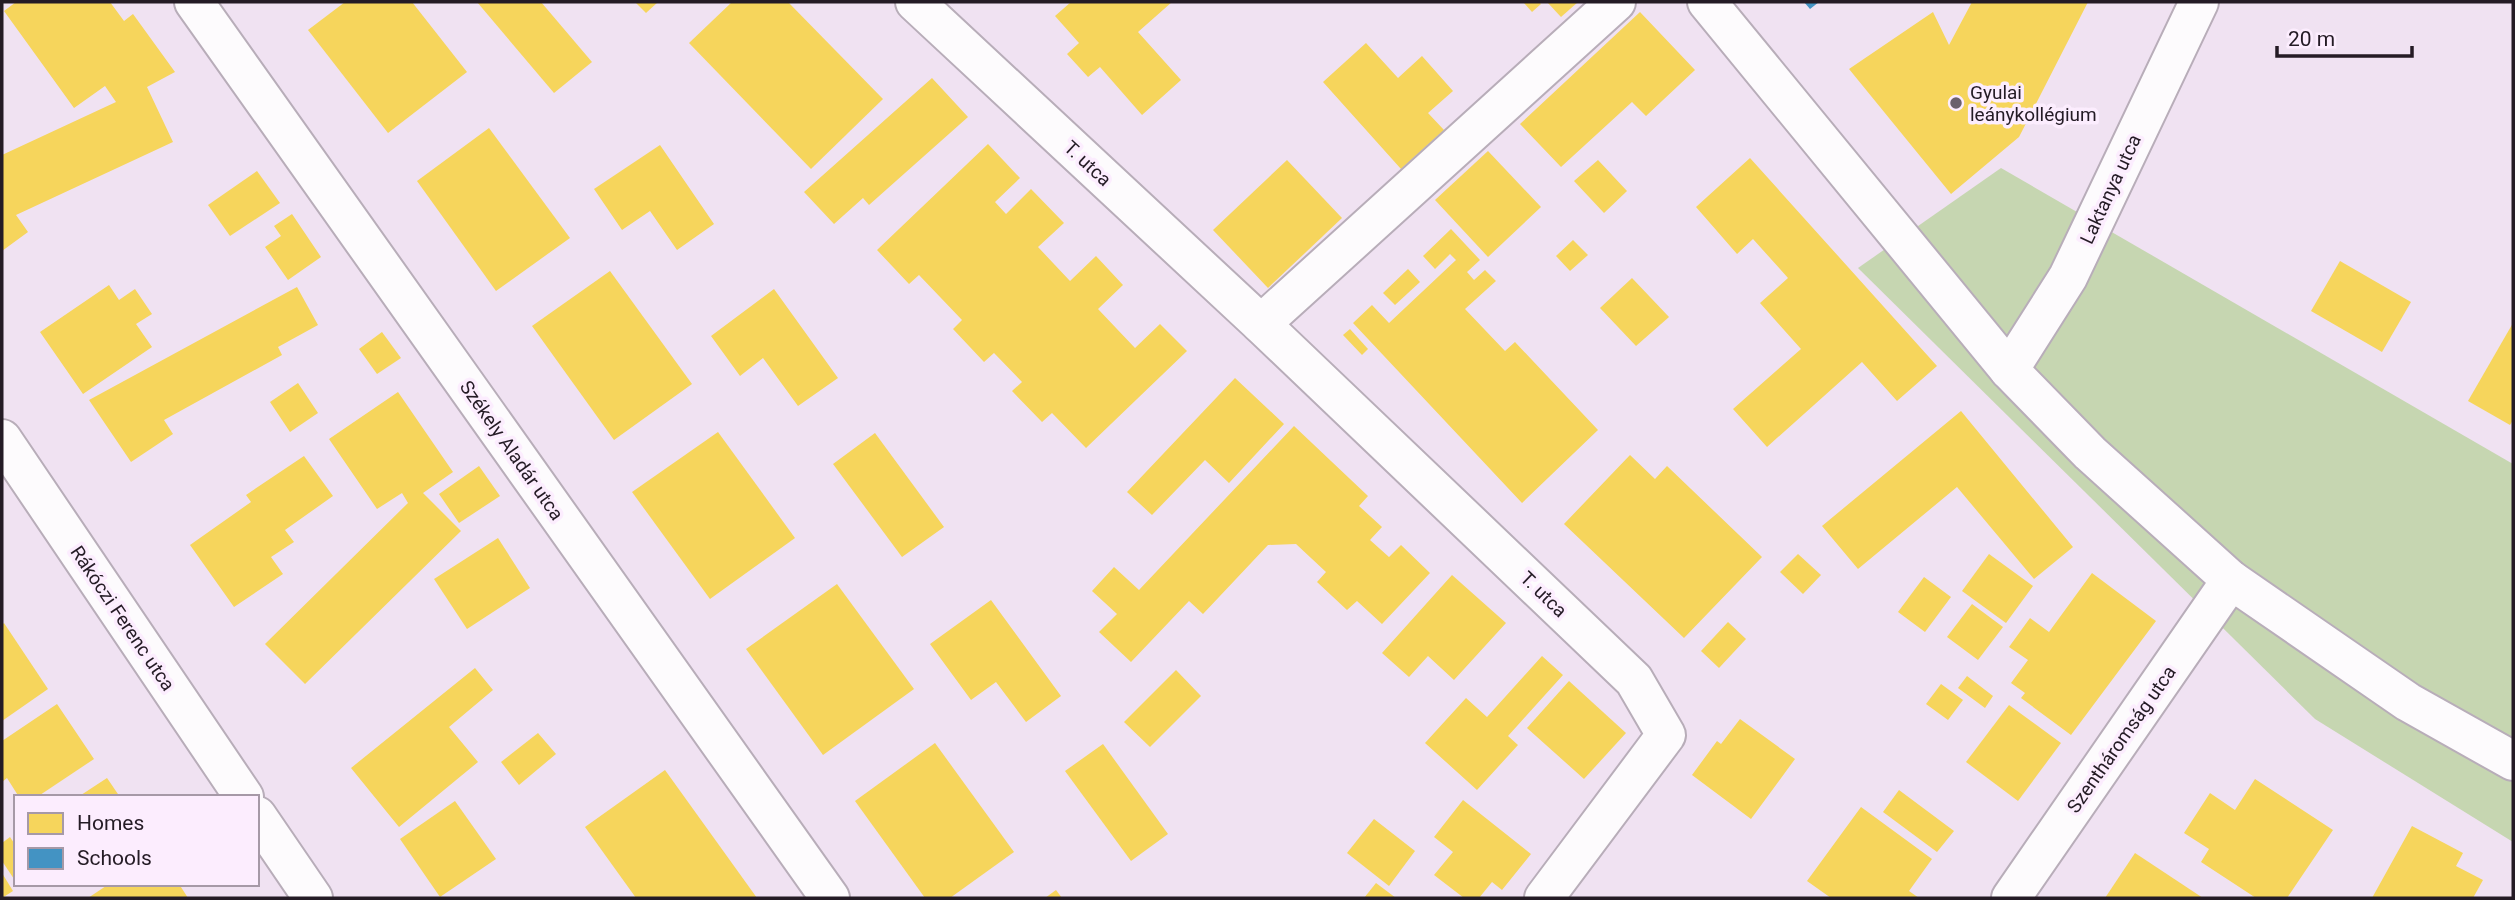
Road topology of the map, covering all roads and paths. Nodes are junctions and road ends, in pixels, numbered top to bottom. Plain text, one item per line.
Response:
1 (194, 2) edge
2 (915, 2) edge
3 (1616, 2) edge
4 (1707, 2) edge
5 (2199, 2) edge
6 (1261, 324) junction
7 (2010, 370) junction
8 (2, 439) edge
9 (2231, 580) junction
10 (2513, 761) edge
11 (243, 795) edge
12 (259, 819) edge
13 (313, 898) edge
14 (831, 898) edge
15 (1544, 898) edge
16 (2011, 898) edge

1 - 14 street, Székely Aladár utca
2 - 6 street, T. utca
3 - 6 street
4 - 7 street
5 - 7 street, Laktanya utca
6 - 15 street, T. utca
7 - 9 street
8 - 11 street, Rákóczi Ferenc utca
9 - 10 street
9 - 16 street, Szentháromság utca
12 - 13 street

